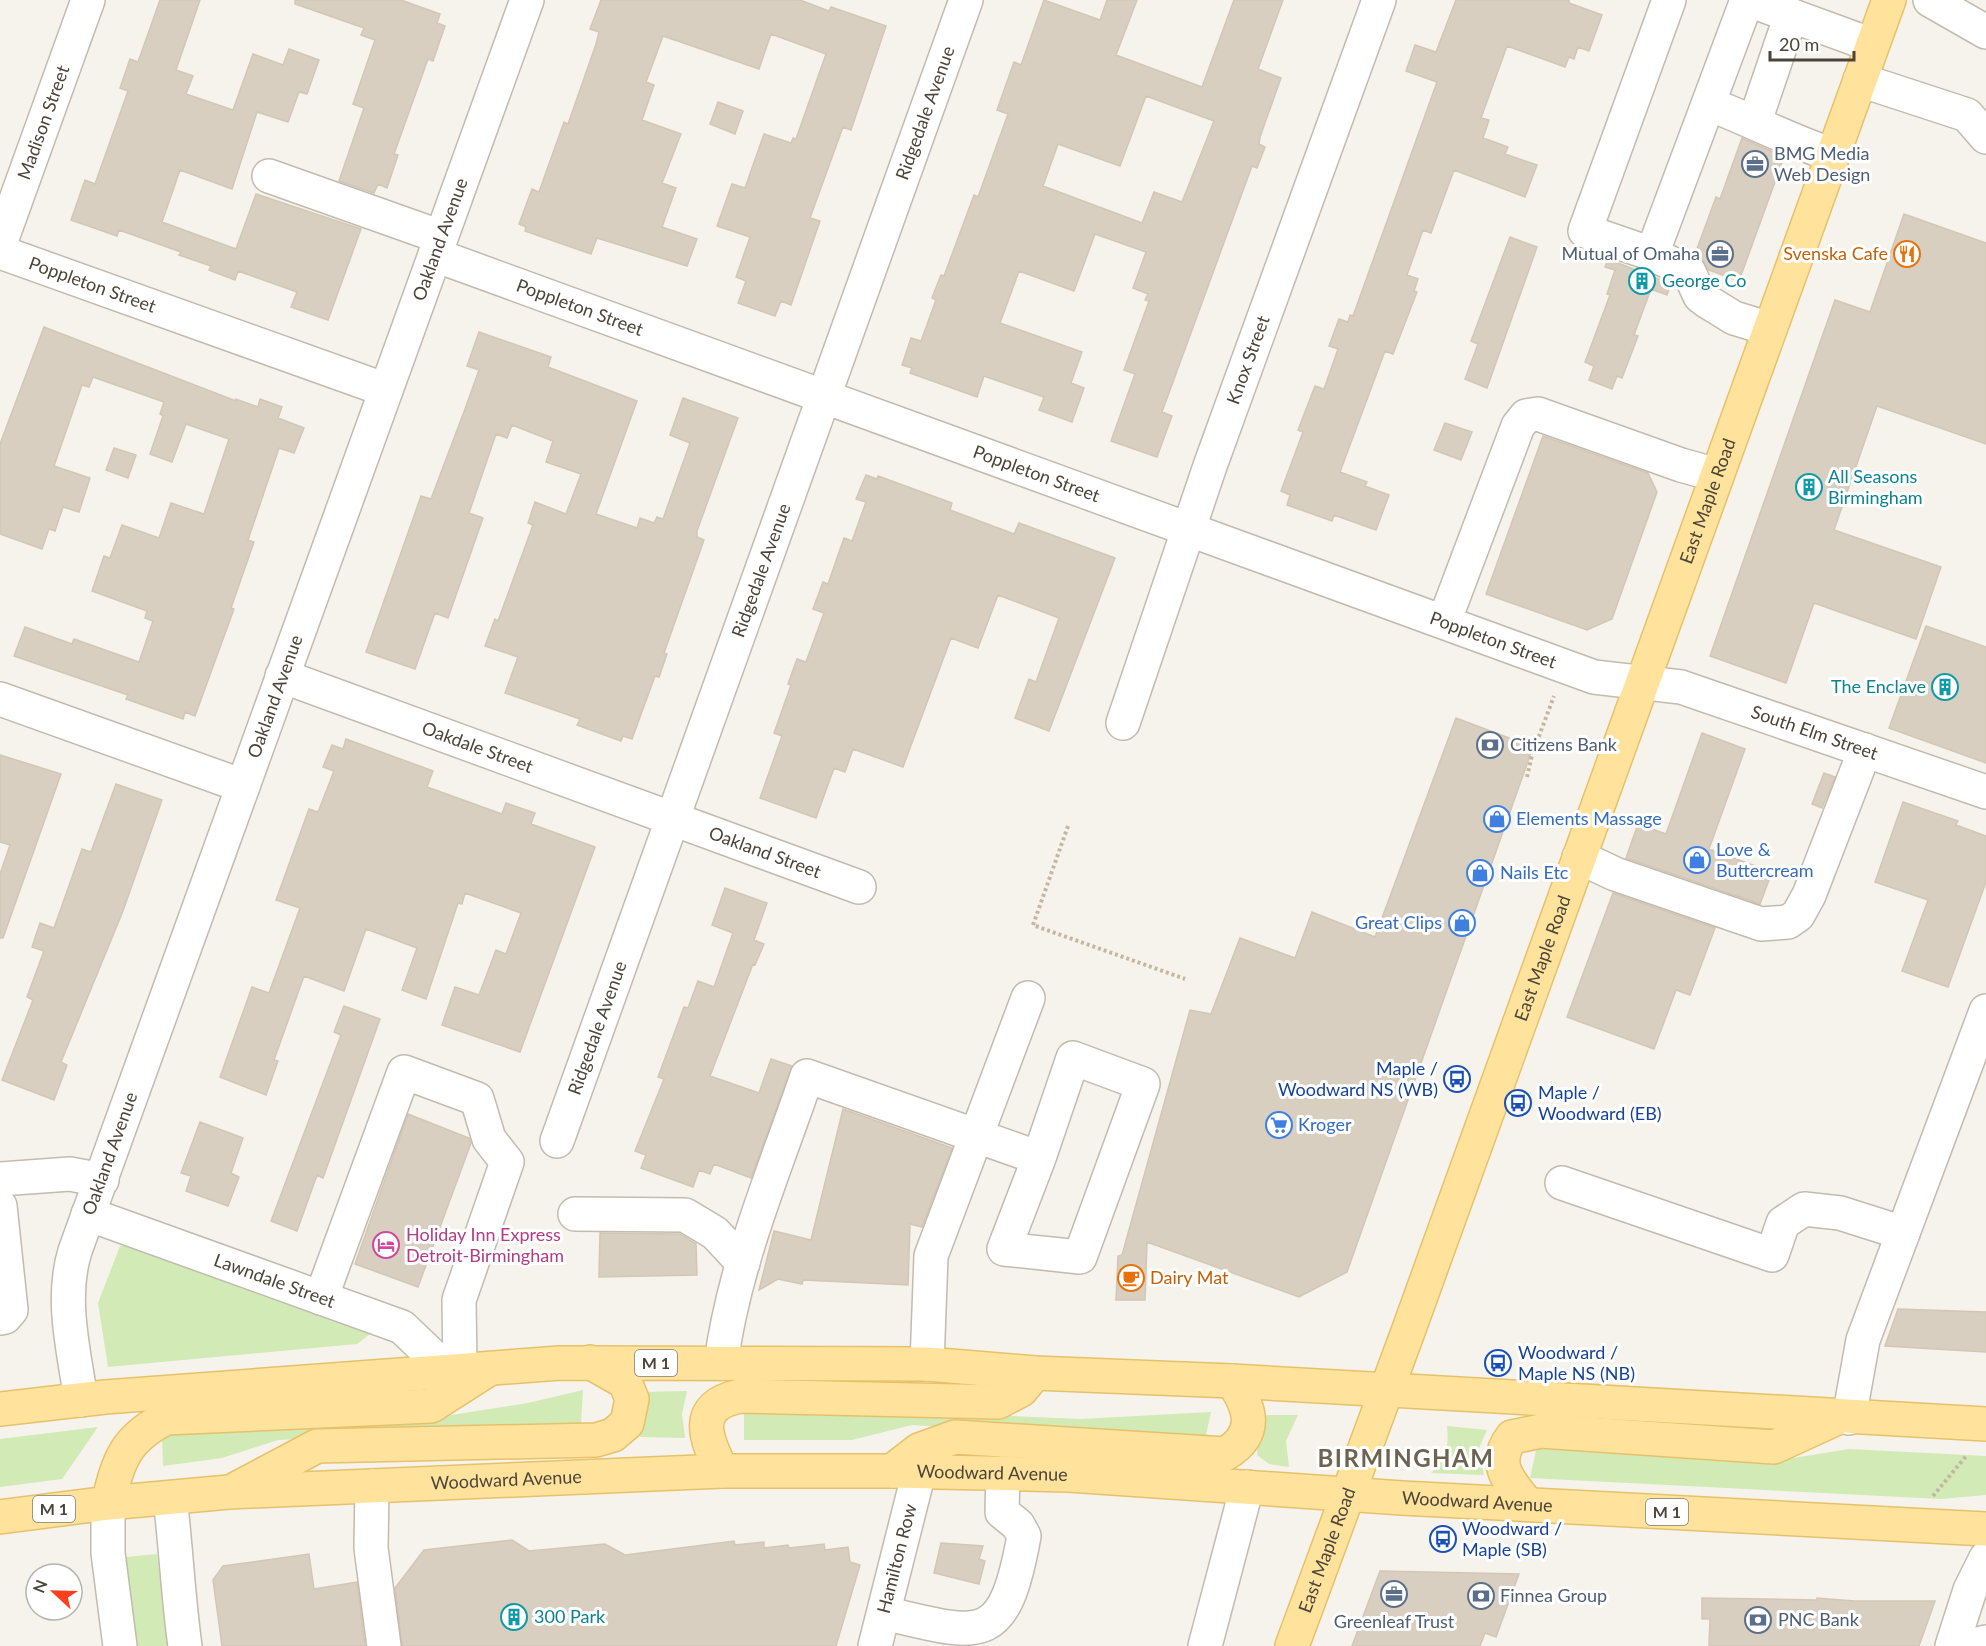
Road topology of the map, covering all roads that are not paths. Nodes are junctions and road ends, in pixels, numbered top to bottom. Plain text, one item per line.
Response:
1 (88, 0) edge
2 (527, 0) edge
3 (966, 0) edge
4 (1379, 0) edge
5 (1669, 0) edge
6 (1748, 0) edge
7 (1889, 0) edge
8 (1930, 0) edge
9 (1791, 15) junction
10 (1986, 32) edge
11 (1872, 45) junction
12 (1860, 80) junction
13 (1709, 104) junction
14 (1755, 121) junction
15 (1986, 137) edge
16 (1833, 155) junction
17 (269, 176) dead end
18 (0, 244) edge
19 (438, 246) junction
20 (0, 252) edge
21 (1652, 254) junction
22 (1770, 329) junction
23 (386, 390) junction
24 (824, 396) junction
25 (1717, 475) junction
26 (1188, 530) junction
27 (1444, 622) junction
28 (282, 676) junction
29 (1642, 683) junction
30 (0, 699) edge
31 (1123, 723) dead end
32 (1865, 750) junction
33 (243, 786) junction
34 (1986, 792) edge
35 (673, 817) junction
36 (1579, 857) junction
37 (859, 886) dead end
38 (1028, 998) dead end
39 (1986, 1011) edge
40 (977, 1135) junction
41 (557, 1141) dead end
42 (1039, 1158) junction
43 (0, 1179) edge
44 (102, 1180) junction
45 (1562, 1183) dead end
46 (0, 1206) edge
47 (88, 1214) junction
48 (575, 1214) dead end
49 (1903, 1233) junction
50 (742, 1263) junction
51 (321, 1298) junction
52 (0, 1318) edge
53 (590, 1362) junction
54 (721, 1363) junction
55 (927, 1364) junction
56 (466, 1369) junction
57 (1035, 1373) junction
58 (1232, 1381) junction
59 (1387, 1390) junction
60 (81, 1400) junction
61 (0, 1409) edge
62 (1844, 1417) junction
63 (1986, 1424) edge
64 (722, 1471) junction
65 (905, 1472) junction
66 (1003, 1473) junction
67 (372, 1486) junction
68 (1246, 1487) junction
69 (229, 1492) junction
70 (1349, 1494) junction
71 (170, 1498) junction
72 (108, 1503) junction
73 (1527, 1504) junction
74 (0, 1517) edge
75 (1986, 1529) edge
76 (1986, 1558) edge
77 (884, 1613) junction
78 (1986, 1642) edge
79 (120, 1646) edge
80 (185, 1646) edge
81 (384, 1646) edge
82 (876, 1646) edge
83 (1205, 1646) edge
84 (1292, 1646) edge
85 (1952, 1646) edge
86 (1969, 1646) edge

1 - 18 street, Madison Street
2 - 19 street, Oakland Avenue
3 - 24 street, Ridgedale Avenue
4 - 26 street, Knox Street
5 - 21 street
6 - 9 street
6 - 13 street
7 - 11 main road, East Maple Road
8 - 10 street
9 - 11 street
9 - 14 street
11 - 12 main road, East Maple Road
12 - 15 street
12 - 16 main road, East Maple Road
13 - 14 street
13 - 21 street
14 - 16 street
16 - 22 main road, East Maple Road
17 - 19 street, Poppleton Street
19 - 23 street, Oakland Avenue
19 - 24 street, Poppleton Street
20 - 23 street, Poppleton Street
21 - 22 street
22 - 25 main road, East Maple Road
23 - 28 street, Oakland Avenue
24 - 26 street, Poppleton Street
24 - 35 street, Ridgedale Avenue
25 - 27 street
25 - 29 main road, East Maple Road
26 - 27 street, Poppleton Street
26 - 31 street, Knox Street
27 - 29 street, Poppleton Street
28 - 33 street, Oakland Avenue
28 - 35 street, Oakdale Street
29 - 32 street, South Elm Street
29 - 36 main road, East Maple Road
30 - 33 street
32 - 34 street, South Elm Street
32 - 36 street
33 - 44 street, Oakland Avenue
35 - 37 street, Oakland Street
35 - 41 street, Ridgedale Avenue
36 - 59 main road, East Maple Road
38 - 40 street
39 - 49 street
40 - 42 street
40 - 50 street
40 - 55 street
42 - 42 street
43 - 44 street
44 - 47 street, Oakland Avenue
45 - 49 street
46 - 52 street
47 - 51 street, Lawndale Street
47 - 60 street, Oakland Avenue
48 - 50 street
49 - 62 street
50 - 54 street
51 - 56 street, Lawndale Street
51 - 56 street
53 - 54 main road, M 1
53 - 56 main road, M 1
53 - 69 main road
54 - 55 main road, M 1
55 - 57 main road, M 1
56 - 60 main road, M 1
56 - 72 main road
57 - 58 main road, M 1
57 - 64 main road
58 - 59 main road, M 1
58 - 65 main road
59 - 62 main road, M 1
59 - 70 main road, East Maple Road
60 - 61 main road, M 1
62 - 63 main road, M 1
62 - 73 main road
64 - 65 main road, Woodward Avenue / M 1
64 - 67 main road, Woodward Avenue / M 1
65 - 66 main road, Woodward Avenue / M 1
65 - 77 street, Hamilton Row
66 - 68 main road, Woodward Avenue / M 1
66 - 77 street
67 - 69 main road, Woodward Avenue / M 1
67 - 81 street
68 - 70 main road, Woodward Avenue / M 1
68 - 83 street
69 - 71 main road, Woodward Avenue / M 1
70 - 73 main road, Woodward Avenue / M 1
70 - 84 main road, East Maple Road
71 - 72 main road, Woodward Avenue / M 1
71 - 80 street
72 - 74 main road, Woodward Avenue / M 1
72 - 79 street
73 - 75 main road, Woodward Avenue / M 1
76 - 85 street
77 - 82 street, Hamilton Row
78 - 86 street

